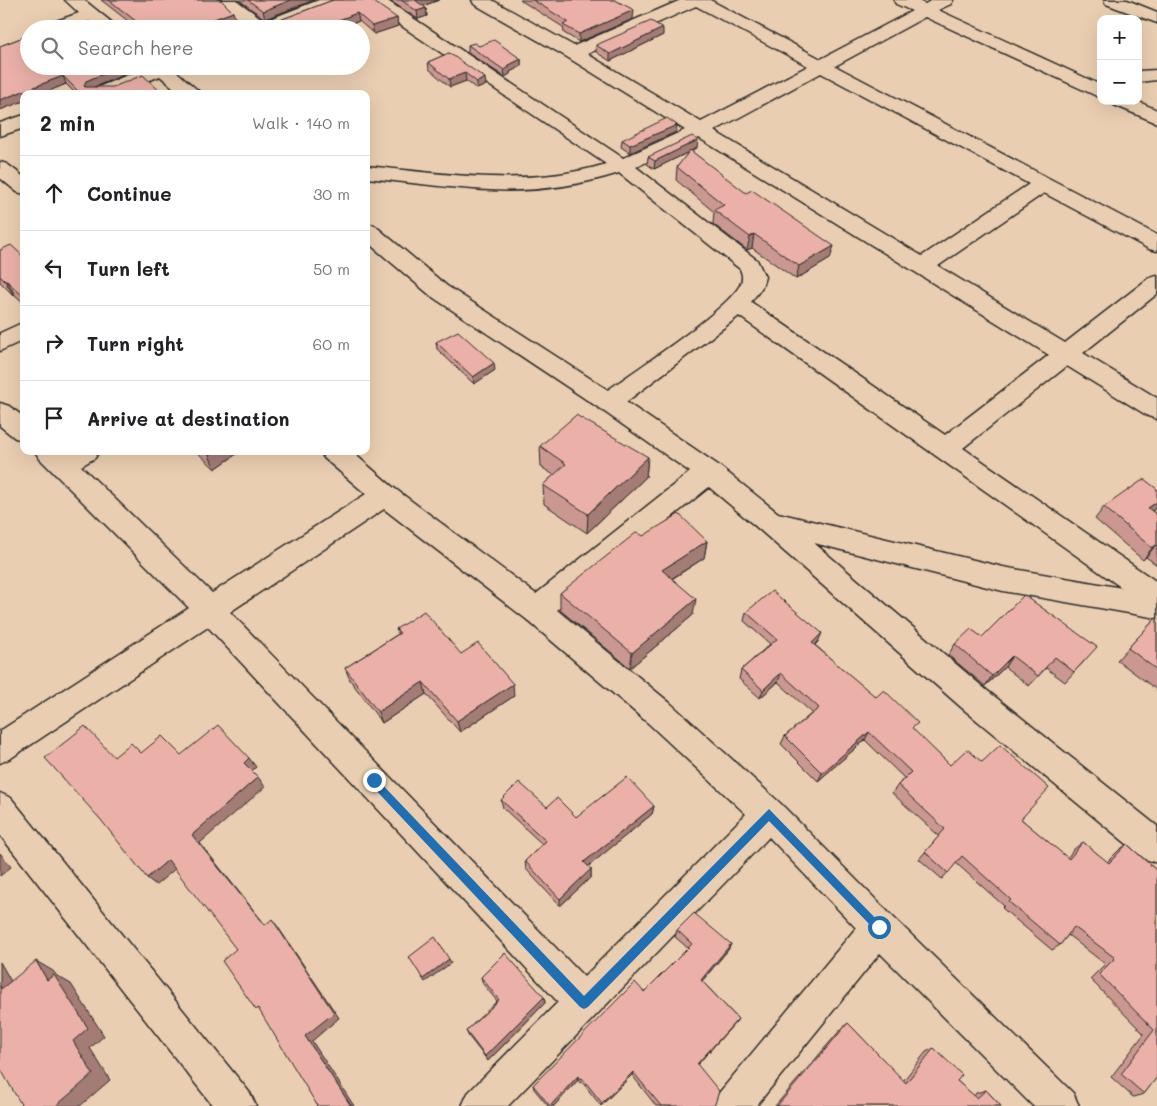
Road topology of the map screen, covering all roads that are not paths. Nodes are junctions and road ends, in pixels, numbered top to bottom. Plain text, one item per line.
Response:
1 (73, 0) edge
2 (226, 0) edge
3 (335, 0) edge
4 (375, 0) edge
5 (480, 0) edge
6 (696, 0) edge
7 (902, 0) edge
8 (945, 0) edge
9 (1112, 0) edge
10 (926, 10) junction
11 (92, 14) junction
12 (1157, 18) edge
13 (76, 20) edge
14 (100, 20) edge
15 (250, 20) edge
16 (281, 20) edge
17 (573, 53) junction
18 (821, 65) junction
19 (144, 75) edge
20 (173, 75) edge
21 (1157, 75) edge
22 (1142, 76) edge
23 (1097, 79) edge
24 (1075, 81) junction
25 (108, 90) edge
26 (189, 90) edge
27 (1097, 90) edge
28 (1130, 105) edge
29 (1157, 117) edge
30 (20, 122) edge
31 (0, 130) edge
32 (699, 131) junction
33 (622, 166) junction
34 (0, 168) edge
35 (370, 172) edge
36 (1043, 184) junction
37 (20, 185) edge
38 (370, 233) edge
39 (1157, 244) edge
40 (922, 267) junction
41 (1157, 283) edge
42 (738, 304) junction
43 (20, 332) edge
44 (0, 343) edge
45 (1066, 354) junction
46 (608, 402) junction
47 (1157, 410) edge
48 (0, 412) edge
49 (20, 428) edge
50 (946, 448) junction
51 (66, 455) edge
52 (338, 455) edge
53 (709, 472) junction
54 (385, 495) junction
55 (770, 522) junction
56 (1157, 596) edge
57 (1157, 606) edge
58 (536, 610) junction
59 (211, 611) junction
60 (0, 748) edge
61 (0, 809) edge
62 (769, 814) junction
63 (1157, 847) edge
64 (879, 927) junction
65 (584, 1003) junction
66 (499, 1100) edge
67 (237, 1106) edge
68 (732, 1106) edge
69 (1060, 1106) edge

1 - 11 street
2 - 15 street
3 - 16 street
4 - 33 street
5 - 17 street
6 - 17 street
6 - 18 street
7 - 10 street
8 - 10 street
9 - 12 street
10 - 18 street
10 - 24 street
11 - 13 street
11 - 14 street
17 - 32 street
18 - 32 street
18 - 36 street
19 - 25 street
20 - 26 street
21 - 22 street
23 - 24 street
24 - 27 street
28 - 29 street
30 - 31 street
32 - 33 street
32 - 40 street
33 - 35 street
33 - 42 street
34 - 37 street
36 - 39 street
36 - 40 street
38 - 46 street
40 - 45 street
41 - 45 street
42 - 46 street
42 - 50 street
43 - 44 street
45 - 47 street
45 - 50 street
46 - 53 street
48 - 49 street
50 - 56 street
51 - 59 street
52 - 54 street
53 - 55 street
53 - 58 street
54 - 58 street
54 - 59 street
55 - 57 street
55 - 63 street
58 - 62 street
59 - 60 street
59 - 65 street
61 - 67 street
62 - 64 street
62 - 65 street
64 - 68 street
64 - 69 street
65 - 66 street

